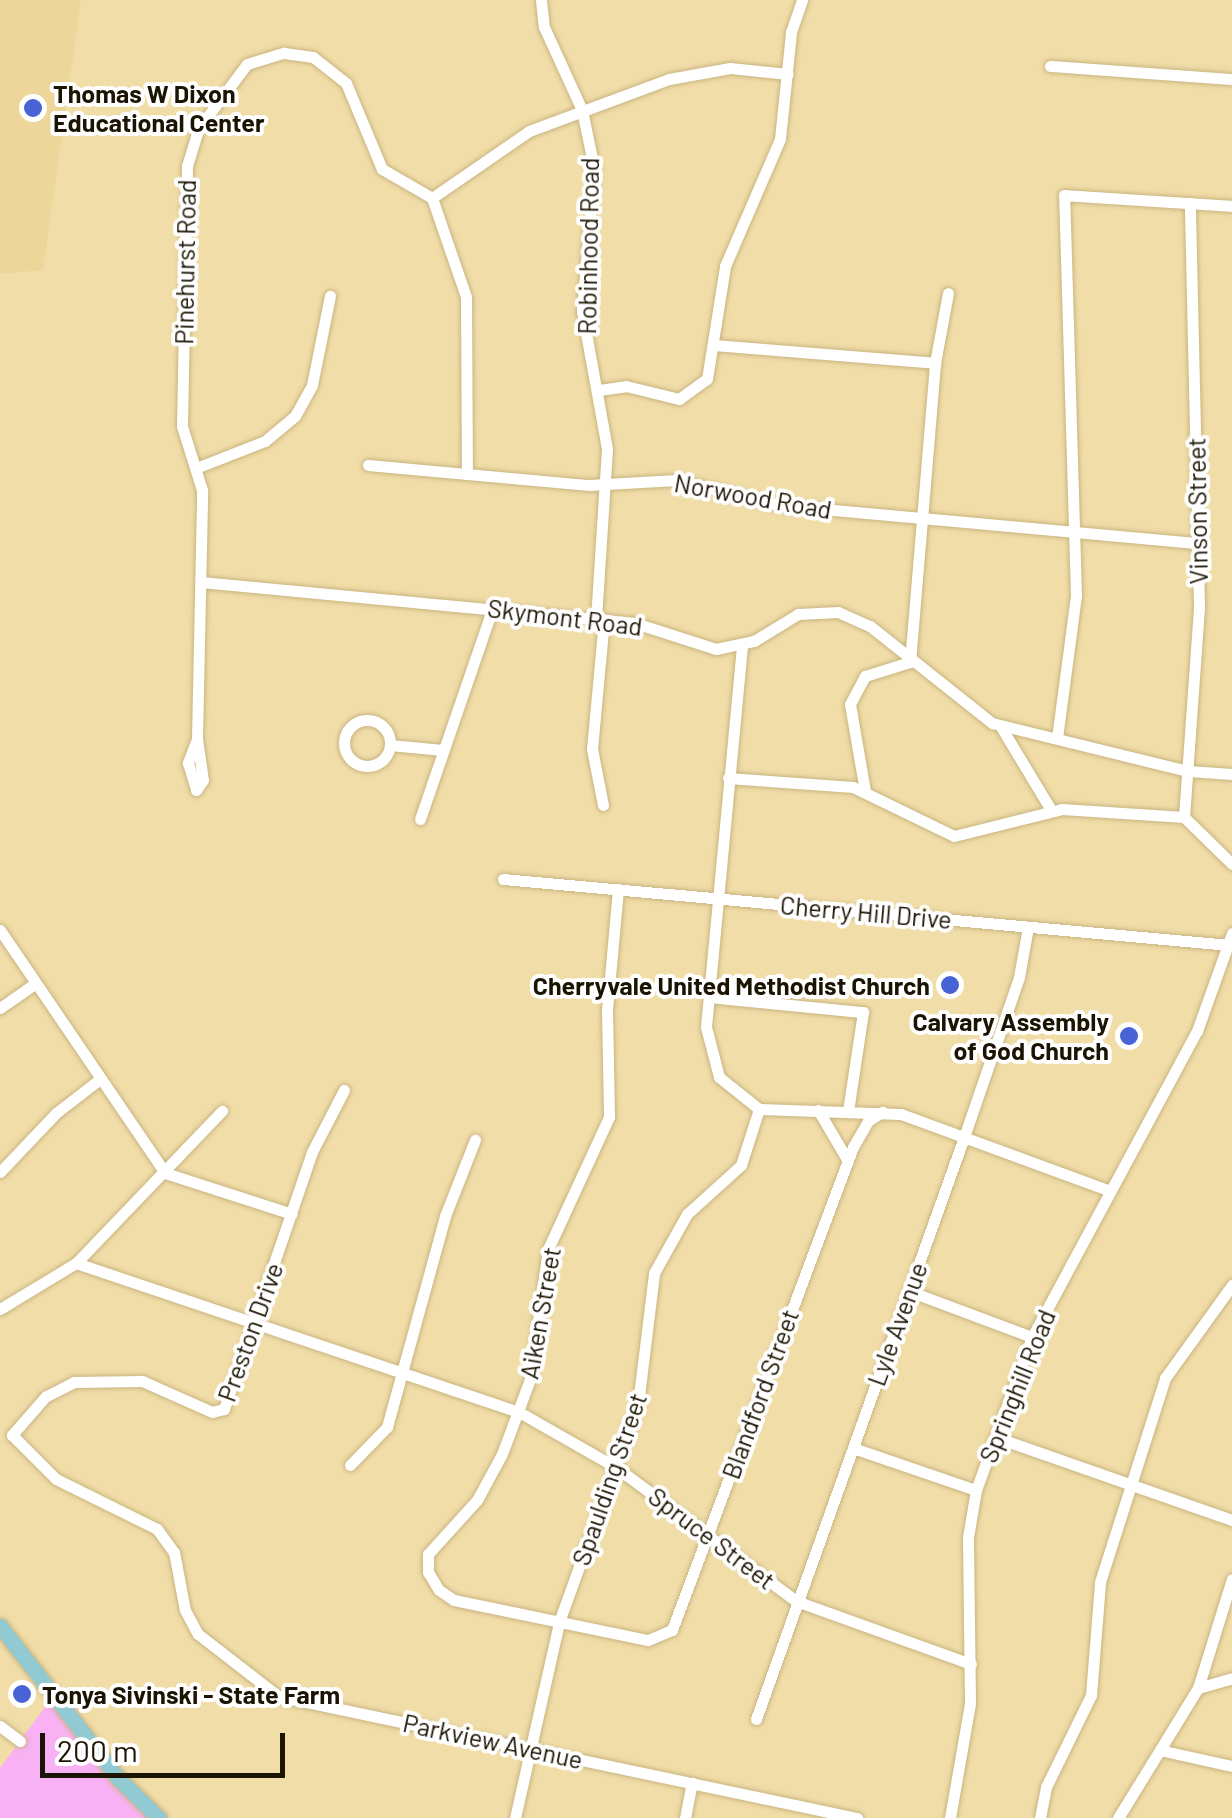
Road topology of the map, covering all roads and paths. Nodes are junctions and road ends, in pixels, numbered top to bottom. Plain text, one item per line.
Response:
1 (541, 0) edge
2 (802, 0) edge
3 (1050, 66) dead end
4 (788, 74) junction
5 (1232, 79) edge
6 (582, 110) junction
7 (432, 198) junction
8 (1190, 203) junction
9 (1232, 206) edge
10 (948, 293) dead end
11 (330, 296) dead end
12 (713, 345) junction
13 (935, 363) junction
14 (599, 390) junction
15 (368, 465) dead end
16 (196, 468) junction
17 (467, 474) junction
18 (605, 484) junction
19 (920, 520) junction
20 (1071, 532) junction
21 (1198, 543) junction
22 (201, 582) junction
23 (493, 607) junction
24 (600, 619) junction
25 (742, 646) junction
26 (910, 662) junction
27 (1001, 726) junction
28 (1057, 738) junction
29 (197, 739) dead end
30 (390, 745) junction
31 (444, 750) junction
32 (1188, 771) junction
33 (1232, 774) edge
34 (728, 778) junction
35 (865, 791) junction
36 (603, 805) dead end
37 (1051, 810) junction
38 (1184, 818) junction
39 (420, 819) dead end
40 (1232, 864) edge
41 (503, 878) dead end
42 (618, 890) junction
43 (717, 898) junction
44 (1028, 927) junction
45 (0, 930) edge
46 (1230, 939) edge
47 (33, 985) junction
48 (709, 997) junction
49 (0, 1008) edge
50 (100, 1079) junction
51 (344, 1090) dead end
52 (759, 1109) junction
53 (818, 1110) junction
54 (222, 1111) dead end
55 (848, 1111) junction
56 (882, 1112) junction
57 (964, 1137) junction
58 (476, 1140) dead end
59 (848, 1161) junction
60 (0, 1172) edge
61 (165, 1173) junction
62 (1110, 1190) junction
63 (292, 1214) junction
64 (76, 1263) junction
65 (1232, 1285) edge
66 (909, 1291) junction
67 (0, 1309) edge
68 (254, 1324) junction
69 (1032, 1337) junction
70 (405, 1374) junction
71 (519, 1412) junction
72 (12, 1435) joint
73 (995, 1436) junction
74 (853, 1448) junction
75 (350, 1465) dead end
76 (616, 1468) junction
77 (1128, 1484) junction
78 (976, 1490) junction
79 (1232, 1520) edge
80 (709, 1536) junction
81 (1232, 1579) edge
82 (796, 1601) junction
83 (560, 1622) junction
84 (2, 1633) edge
85 (971, 1664) junction
86 (1232, 1678) edge
87 (1198, 1688) junction
88 (756, 1719) dead end
89 (0, 1726) edge
90 (20, 1740) dead end
91 (532, 1750) junction
92 (1164, 1750) junction
93 (1232, 1766) edge
94 (692, 1783) junction
95 (159, 1818) edge
96 (516, 1818) edge
97 (686, 1818) edge
98 (857, 1818) edge
99 (950, 1818) edge
100 (1040, 1818) edge
101 (1118, 1818) edge

1 - 6 street, Robinhood Road
2 - 4 street
3 - 5 street
4 - 6 street
4 - 12 street
6 - 7 street
6 - 14 street, Robinhood Road
7 - 16 street, Pinehurst Road
7 - 17 street
8 - 9 street
8 - 20 street
8 - 21 street, Vinson Street
10 - 13 street
11 - 16 street
12 - 13 street
12 - 14 street
13 - 19 street
14 - 18 street, Robinhood Road
15 - 17 street, Norwood Road
16 - 22 street, Pinehurst Road
17 - 18 street, Norwood Road
18 - 19 street, Norwood Road
18 - 24 street, Robinhood Road
19 - 20 street, Norwood Road
19 - 26 street
20 - 21 street, Norwood Road
20 - 28 street
21 - 32 street, Vinson Street
22 - 23 street, Skymont Road
22 - 29 street, Pinehurst Road
23 - 24 street, Skymont Road
23 - 31 street
24 - 25 street, Skymont Road
24 - 36 street, Robinhood Road
25 - 26 street
25 - 34 street
26 - 27 street
26 - 35 street
27 - 28 street
27 - 37 street
28 - 32 street
30 - 30 street
30 - 31 street
31 - 39 street
32 - 33 street
32 - 38 street, Vinson Street
34 - 35 street
34 - 43 street
35 - 37 street
37 - 38 street
38 - 40 street
41 - 42 street, Cherry Hill Drive
42 - 43 street, Cherry Hill Drive
42 - 71 street, Aiken Street
43 - 44 street, Cherry Hill Drive
43 - 48 street
44 - 46 street, Cherry Hill Drive
44 - 57 street, Lyle Avenue
45 - 47 street
46 - 62 street, Springhill Road
47 - 49 street
47 - 50 street
48 - 52 street
48 - 55 street
50 - 60 street
50 - 61 street
51 - 63 street, Preston Drive
52 - 53 street
52 - 76 street, Spaulding Street
53 - 55 street
53 - 59 street
54 - 61 street
55 - 56 street
56 - 57 street
56 - 59 street, Blandford Street
57 - 62 street
57 - 66 street, Lyle Avenue
58 - 70 street
59 - 80 street, Blandford Street
61 - 63 street
61 - 64 street
62 - 69 street, Springhill Road
63 - 68 street, Preston Drive
64 - 67 street
64 - 68 street, Spruce Street
65 - 77 street
66 - 69 street
66 - 74 street, Lyle Avenue
68 - 70 street, Spruce Street
68 - 72 street, Preston Drive
69 - 73 street, Springhill Road
70 - 71 street, Spruce Street
70 - 75 street
71 - 76 street, Spruce Street
71 - 83 street, Aiken Street
72 - 91 street, Parkview Avenue
73 - 77 street
73 - 78 street, Springhill Road
74 - 78 street
74 - 82 street, Lyle Avenue
76 - 80 street, Spruce Street
76 - 83 street, Spaulding Street
77 - 79 street
77 - 100 street
78 - 85 street, Springhill Road
80 - 82 street, Spruce Street
80 - 83 street, Blandford Street
81 - 87 street
82 - 85 street, Spruce Street
82 - 88 street, Lyle Avenue
83 - 91 street, Spaulding Street
84 - 95 main road
85 - 99 street, Springhill Road
86 - 87 street
87 - 92 street
89 - 90 street
91 - 94 street, Parkview Avenue
91 - 96 street, Spaulding Street
92 - 93 street
92 - 101 street
94 - 97 street
94 - 98 street, Parkview Avenue

